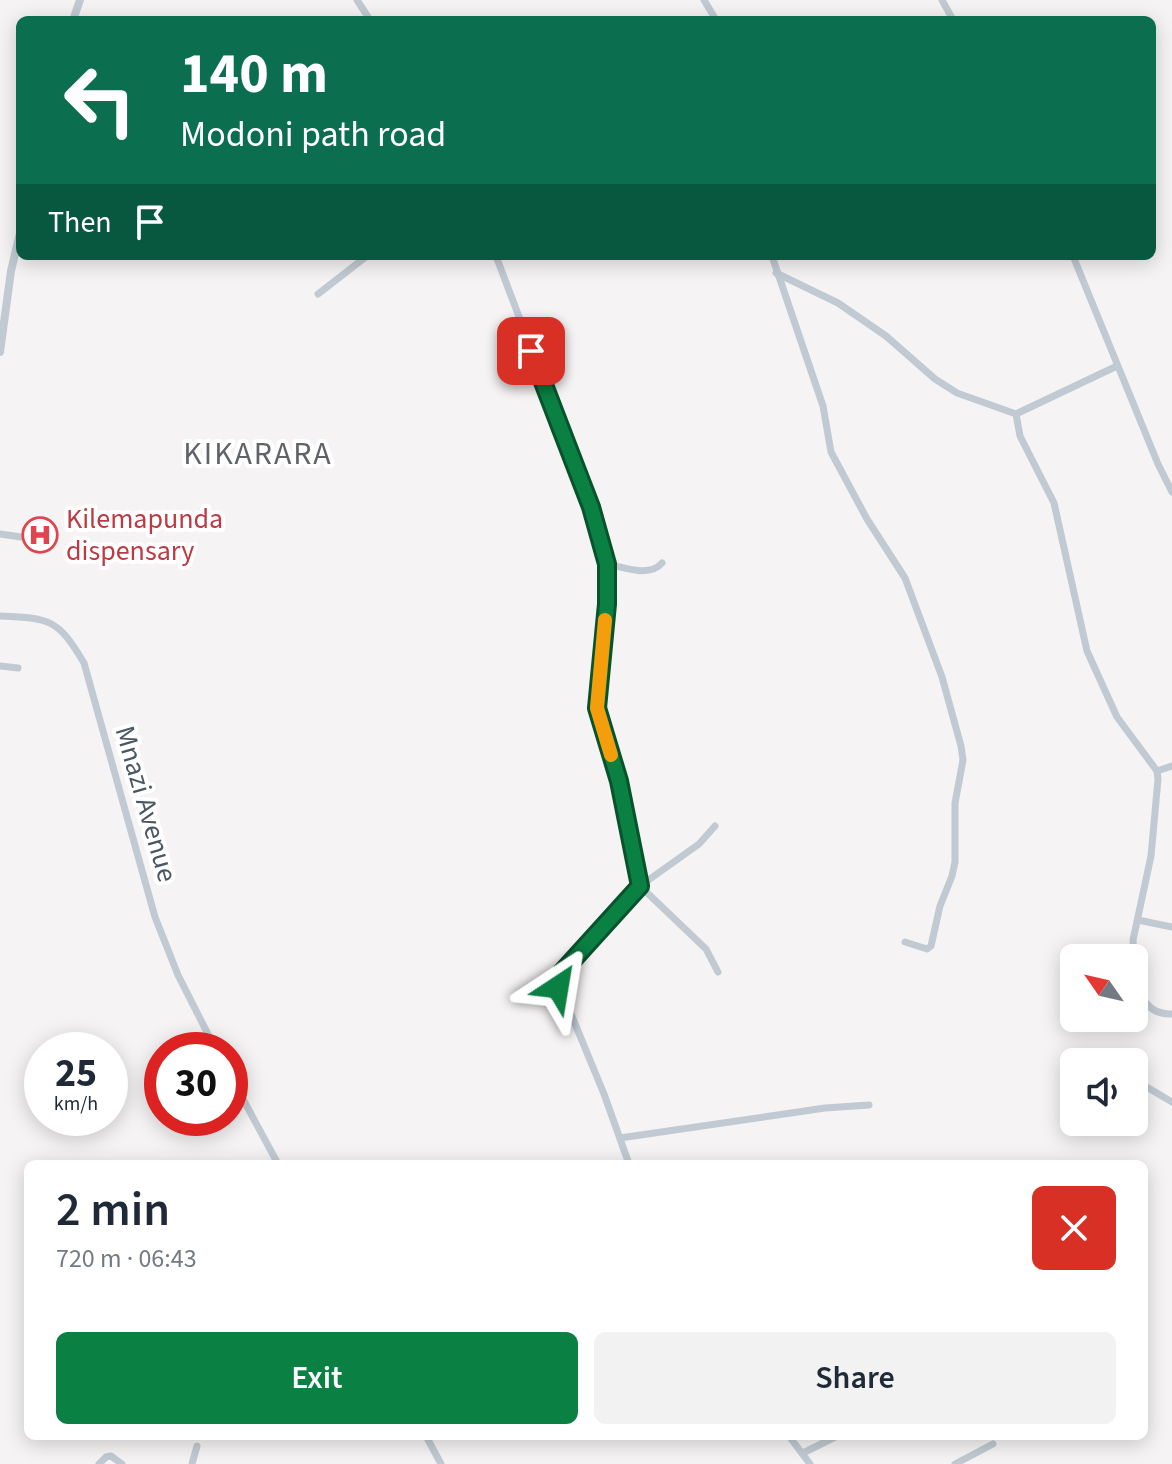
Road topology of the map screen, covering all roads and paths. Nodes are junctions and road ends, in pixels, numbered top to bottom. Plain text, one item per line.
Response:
1 (16, 250) edge
2 (362, 260) edge
3 (498, 260) edge
4 (773, 260) edge
5 (1075, 260) edge
6 (776, 273) junction
7 (318, 294) dead end
8 (0, 352) edge
9 (1117, 366) junction
10 (1016, 414) junction
11 (1172, 492) edge
12 (0, 534) edge
13 (21, 537) dead end
14 (662, 563) dead end
15 (607, 564) junction
16 (0, 616) edge
17 (0, 666) edge
18 (18, 668) dead end
19 (1172, 766) edge
20 (1157, 771) junction
21 (715, 826) dead end
22 (640, 886) junction
23 (1138, 920) junction
24 (1172, 927) edge
25 (905, 942) dead end
26 (1133, 944) edge
27 (718, 972) dead end
28 (1148, 1006) edge
29 (1172, 1014) edge
30 (207, 1032) edge
31 (1148, 1088) edge
32 (1172, 1102) edge
33 (869, 1105) dead end
34 (248, 1108) edge
35 (620, 1138) junction
36 (276, 1160) edge
37 (628, 1160) edge
38 (428, 1440) edge
39 (792, 1440) edge
40 (829, 1440) edge
41 (993, 1444) dead end
42 (197, 1446) dead end
43 (803, 1453) junction
44 (99, 1464) edge
45 (122, 1464) edge
46 (192, 1464) edge
47 (441, 1464) edge
48 (810, 1464) edge
49 (955, 1464) edge

1 - 8 street
2 - 7 street
3 - 15 street
4 - 6 street
5 - 9 street
6 - 10 street
6 - 25 street
9 - 10 street
9 - 11 street
10 - 20 street
12 - 13 street
14 - 15 street
15 - 22 street
16 - 30 street, Mnazi Avenue
17 - 18 street
19 - 20 street
20 - 23 street
21 - 22 street
22 - 27 street
22 - 35 street
23 - 24 street
23 - 26 street
28 - 29 street
31 - 32 street
33 - 35 street
34 - 36 street
35 - 37 street
38 - 47 street
39 - 43 street
40 - 43 street
41 - 49 street
42 - 46 street
43 - 48 street
44 - 45 street

